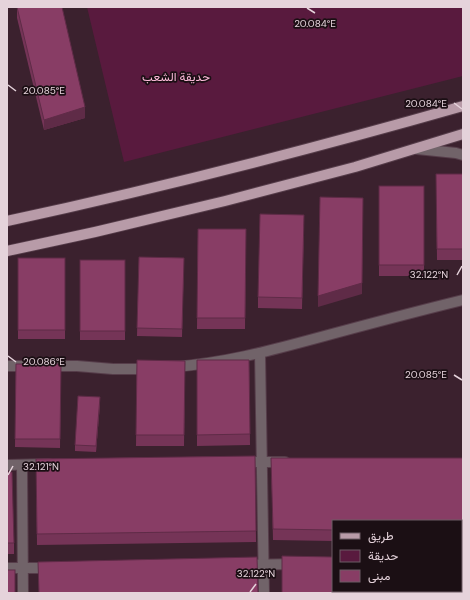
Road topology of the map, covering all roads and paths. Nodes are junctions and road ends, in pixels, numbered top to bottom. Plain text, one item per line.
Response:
1 (463, 106) edge
2 (463, 134) edge
3 (417, 149) junction
4 (463, 155) edge
5 (7, 221) edge
6 (7, 251) edge
7 (463, 300) edge
8 (260, 353) junction
9 (7, 366) edge
10 (231, 462) edge
11 (262, 462) junction
12 (293, 462) edge
13 (61, 464) edge
14 (7, 465) edge
15 (22, 465) junction
16 (302, 564) edge
17 (232, 565) edge
18 (263, 565) junction
19 (7, 568) edge
20 (23, 568) junction
21 (62, 568) edge
22 (24, 593) edge
23 (264, 593) edge

1 - 5 main road
2 - 3 main road
3 - 4 street
3 - 6 main road
7 - 8 street
8 - 9 street
8 - 11 street
10 - 11 street
11 - 12 street
11 - 18 street
13 - 15 street
14 - 15 street
15 - 20 street
16 - 18 street
17 - 18 street
18 - 23 street
19 - 20 street
20 - 21 street
20 - 22 street

